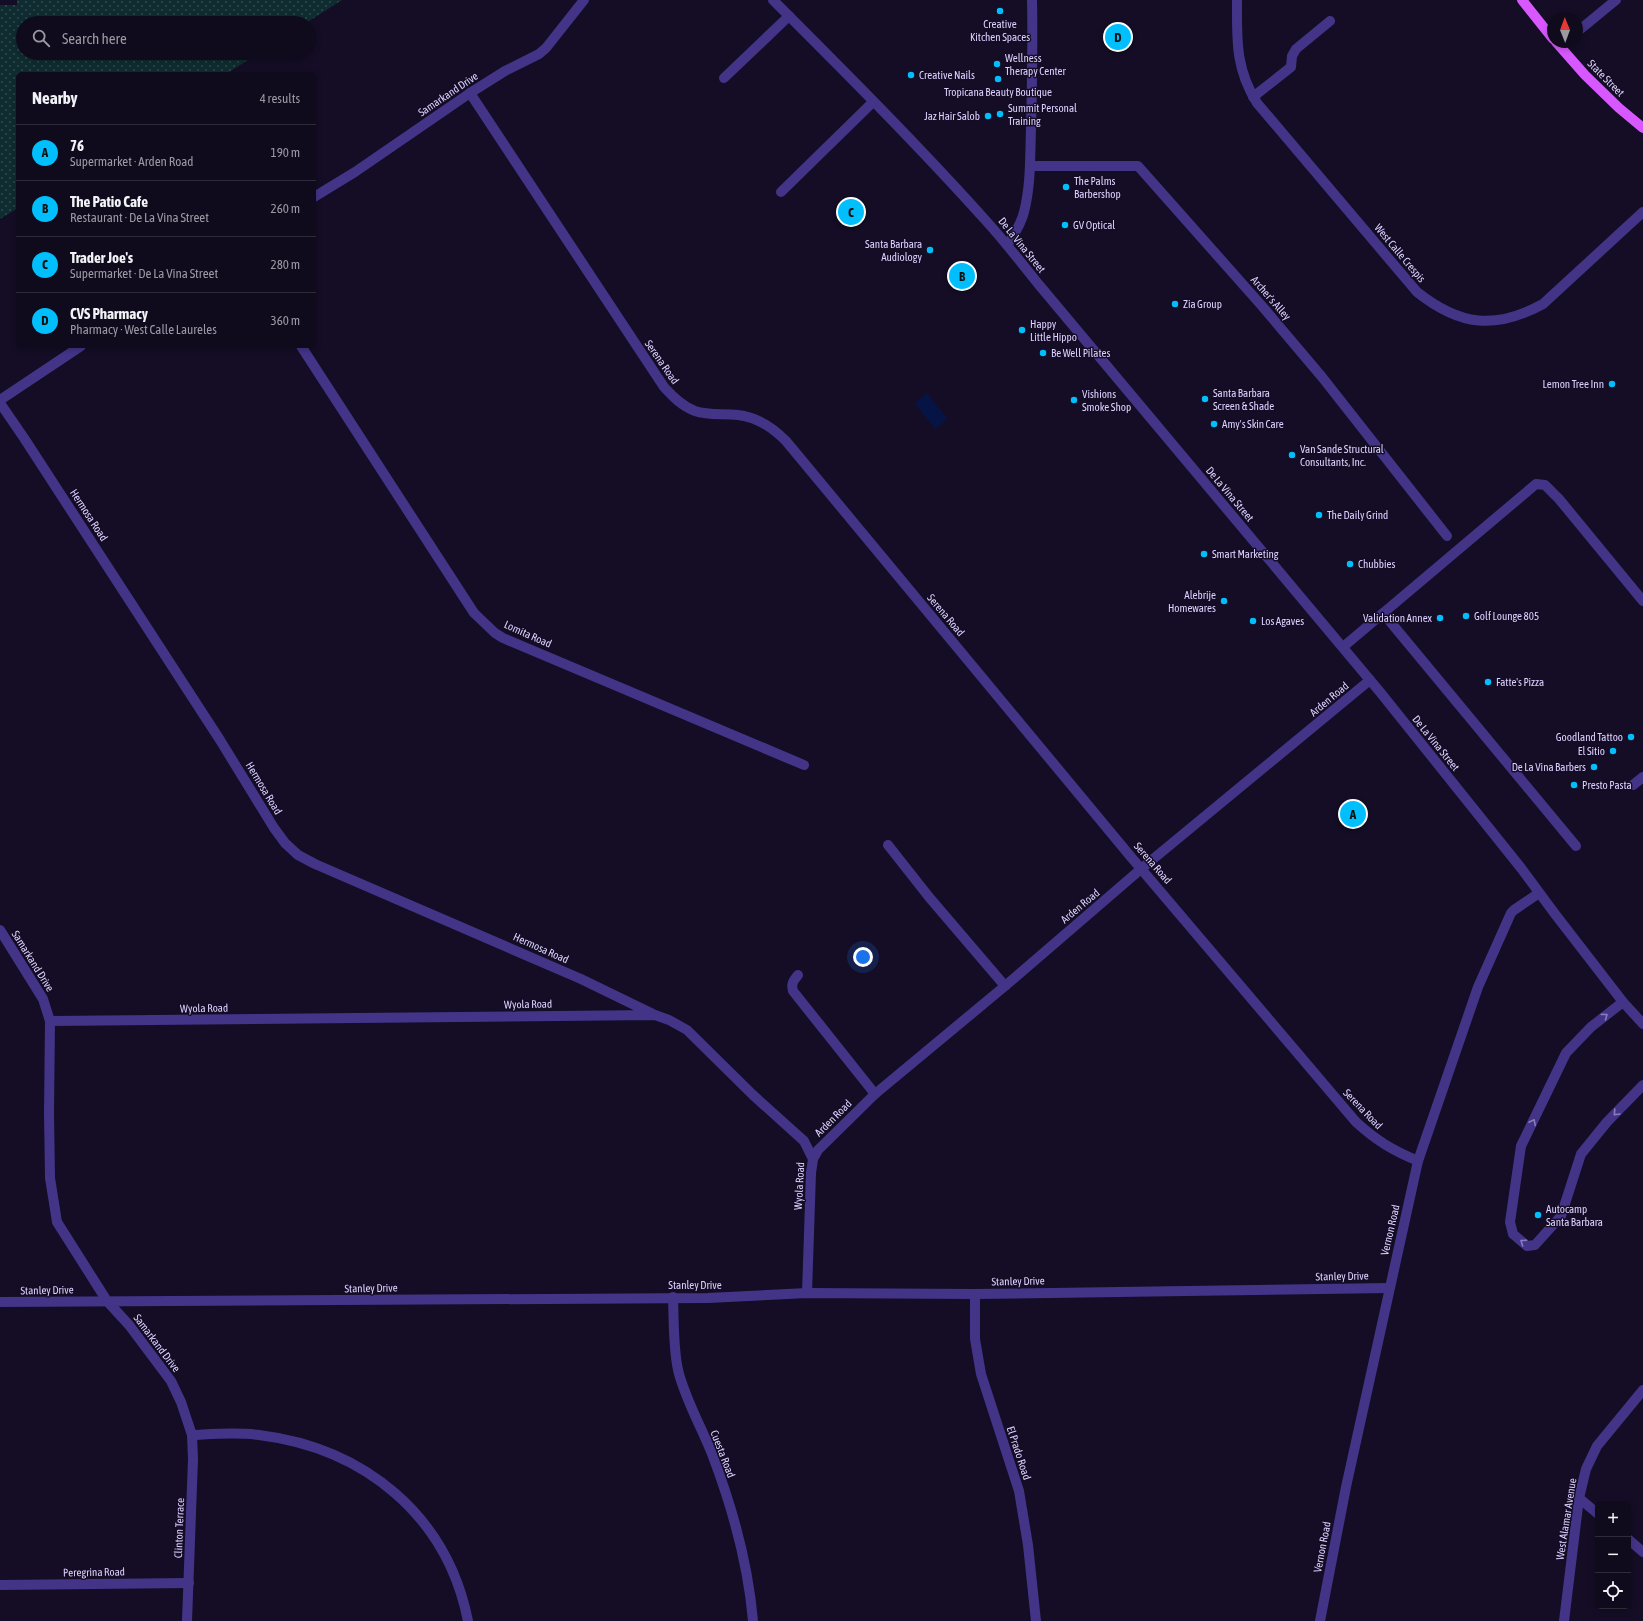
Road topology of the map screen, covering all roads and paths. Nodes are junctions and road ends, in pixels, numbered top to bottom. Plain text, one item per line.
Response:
1 (584, 0) edge
2 (773, 0) edge
3 (1032, 0) edge
4 (1237, 0) edge
5 (1522, 0) edge
6 (1616, 0) edge
7 (789, 16) junction
8 (1330, 20) dead end
9 (1583, 27) edge
10 (1547, 29) edge
11 (1563, 48) edge
12 (724, 78) dead end
13 (470, 93) junction
14 (1253, 96) junction
15 (873, 102) junction
16 (1643, 128) edge
17 (1030, 166) junction
18 (781, 192) dead end
19 (316, 196) edge
20 (1643, 212) edge
21 (1007, 244) junction
22 (78, 348) edge
23 (302, 348) edge
24 (0, 400) edge
25 (0, 403) edge
26 (1447, 536) dead end
27 (1643, 601) edge
28 (1383, 613) junction
29 (1343, 647) junction
30 (1370, 680) junction
31 (804, 765) dead end
32 (1643, 777) edge
33 (1633, 785) dead end
34 (888, 845) dead end
35 (1576, 846) dead end
36 (1141, 869) junction
37 (1539, 893) junction
38 (0, 930) edge
39 (798, 975) dead end
40 (1005, 986) junction
41 (1623, 1002) junction
42 (654, 1015) junction
43 (50, 1021) junction
44 (1643, 1024) edge
45 (1643, 1085) edge
46 (874, 1094) junction
47 (813, 1159) junction
48 (1418, 1161) junction
49 (1389, 1288) junction
50 (807, 1293) junction
51 (975, 1294) junction
52 (673, 1297) junction
53 (107, 1301) junction
54 (0, 1302) edge
55 (1643, 1390) edge
56 (192, 1435) junction
57 (1579, 1498) junction
58 (1595, 1511) edge
59 (1631, 1542) edge
60 (1643, 1552) edge
61 (189, 1583) junction
62 (0, 1585) edge
63 (187, 1621) edge
64 (468, 1621) edge
65 (753, 1621) edge
66 (1036, 1621) edge
67 (1320, 1621) edge
68 (1564, 1621) edge

1 - 13 street, Samarkand Drive
2 - 7 street, De La Vina Street
3 - 17 street
4 - 14 street, West Calle Crespis
5 - 10 main road, State Street
6 - 9 street
7 - 12 street
7 - 15 street, De La Vina Street
8 - 14 street
11 - 16 main road, State Street
13 - 19 street, Samarkand Drive
13 - 36 street, Serena Road
14 - 20 street, West Calle Crespis
15 - 18 street
15 - 21 street, De La Vina Street
17 - 21 street
17 - 26 street, Archer's Alley
21 - 29 street, De La Vina Street
22 - 24 street
23 - 31 street, Lomita Road
25 - 42 street, Hermosa Road
27 - 28 street
28 - 29 street
28 - 35 street
29 - 30 street, De La Vina Street
30 - 36 street, Arden Road
30 - 37 street, De La Vina Street
32 - 33 street
34 - 40 street
36 - 40 street, Arden Road
36 - 48 street, Serena Road
37 - 41 street, De La Vina Street
37 - 48 street, Vernon Road
38 - 43 street, Samarkand Drive
39 - 46 street
40 - 46 street, Arden Road
41 - 44 street, De La Vina Street
45 -> 41 street
42 - 43 street, Wyola Road
42 - 47 street, Wyola Road
43 - 53 street, Samarkand Drive
46 - 47 street, Arden Road
47 - 50 street, Wyola Road
48 - 49 street, Vernon Road
49 - 51 street, Stanley Drive
49 - 67 street, Vernon Road
50 - 51 street, Stanley Drive
50 - 52 street, Stanley Drive
51 - 66 street, El Prado Road
52 - 53 street, Stanley Drive
52 - 65 street, Cuesta Road
53 - 54 street, Stanley Drive
53 - 56 street, Samarkand Drive
55 - 57 street, West Alamar Avenue
56 - 61 street, Clinton Terrace
56 - 64 street
57 - 58 street
57 - 68 street, West Alamar Avenue
59 - 60 street
61 - 62 street, Peregrina Road
61 - 63 street, Clinton Terrace

